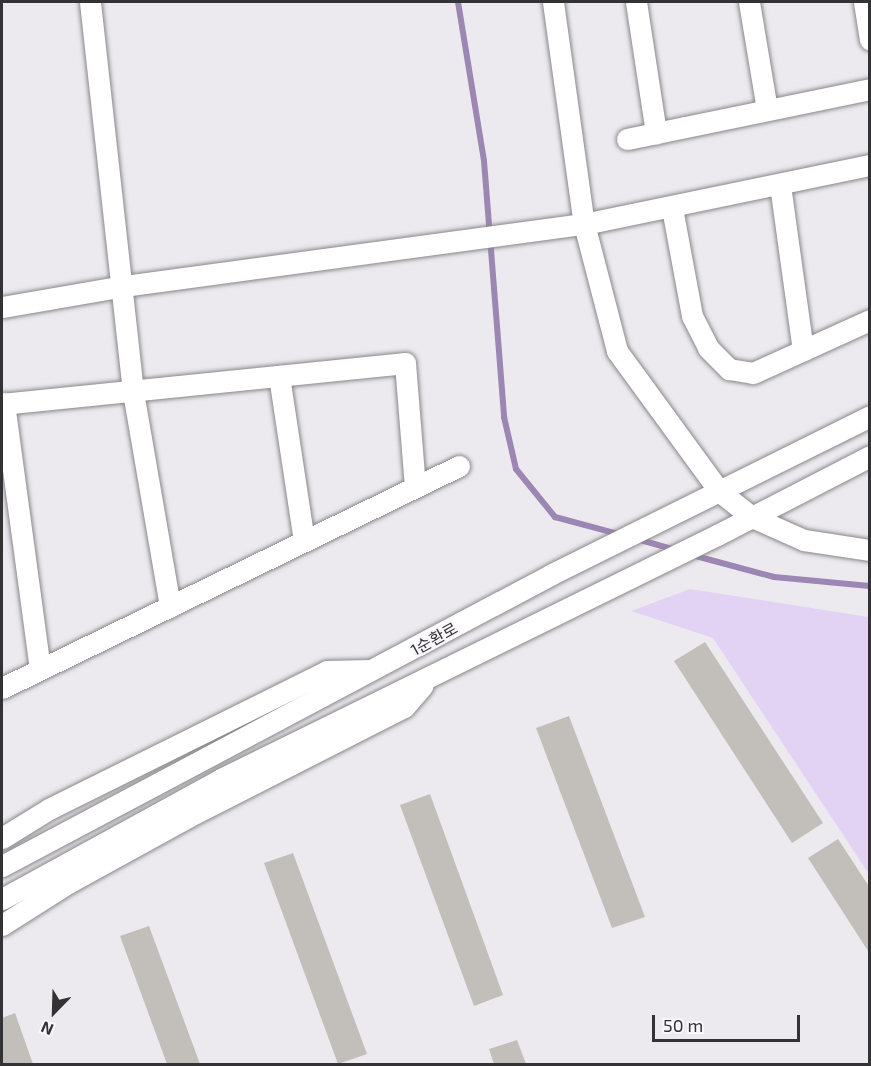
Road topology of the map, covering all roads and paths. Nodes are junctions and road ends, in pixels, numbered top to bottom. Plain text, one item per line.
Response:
1 (90, 2) edge
2 (553, 2) edge
3 (636, 2) edge
4 (749, 2) edge
5 (864, 2) edge
6 (870, 40) edge
7 (870, 89) edge
8 (767, 110) junction
9 (656, 133) junction
10 (627, 139) dead end
11 (870, 165) edge
12 (780, 185) junction
13 (672, 208) junction
14 (584, 225) junction
15 (124, 286) junction
16 (2, 307) edge
17 (870, 320) edge
18 (803, 350) junction
19 (279, 376) junction
20 (134, 392) junction
21 (3, 404) edge
22 (870, 416) edge
23 (870, 456) edge
24 (459, 466) dead end
25 (415, 487) junction
26 (720, 492) junction
27 (752, 517) junction
28 (304, 541) junction
29 (870, 550) edge
30 (170, 607) junction
31 (40, 669) junction
32 (376, 670) junction
33 (2, 688) edge
34 (2, 838) edge
35 (2, 866) edge
36 (5, 914) edge

1 - 15 street
2 - 14 street
3 - 9 street
4 - 8 street
5 - 6 street
7 - 8 street
8 - 9 street
9 - 10 street
11 - 12 street
12 - 13 street
12 - 18 street
13 - 14 street
13 - 18 street
14 - 15 street
14 - 26 street
15 - 16 street
15 - 20 street
17 - 18 street
19 - 20 street
19 - 25 street
19 - 28 street
20 - 21 street
20 - 30 street
21 - 31 street
22 - 26 street, 1순환로
23 - 27 street, 1순환로
24 - 25 street
25 - 28 street
26 - 27 street
26 - 32 street, 1순환로
27 - 29 street
27 - 36 street, 1순환로
28 - 30 street
30 - 31 street
31 - 33 street
32 - 34 street
32 - 35 street, 1순환로

